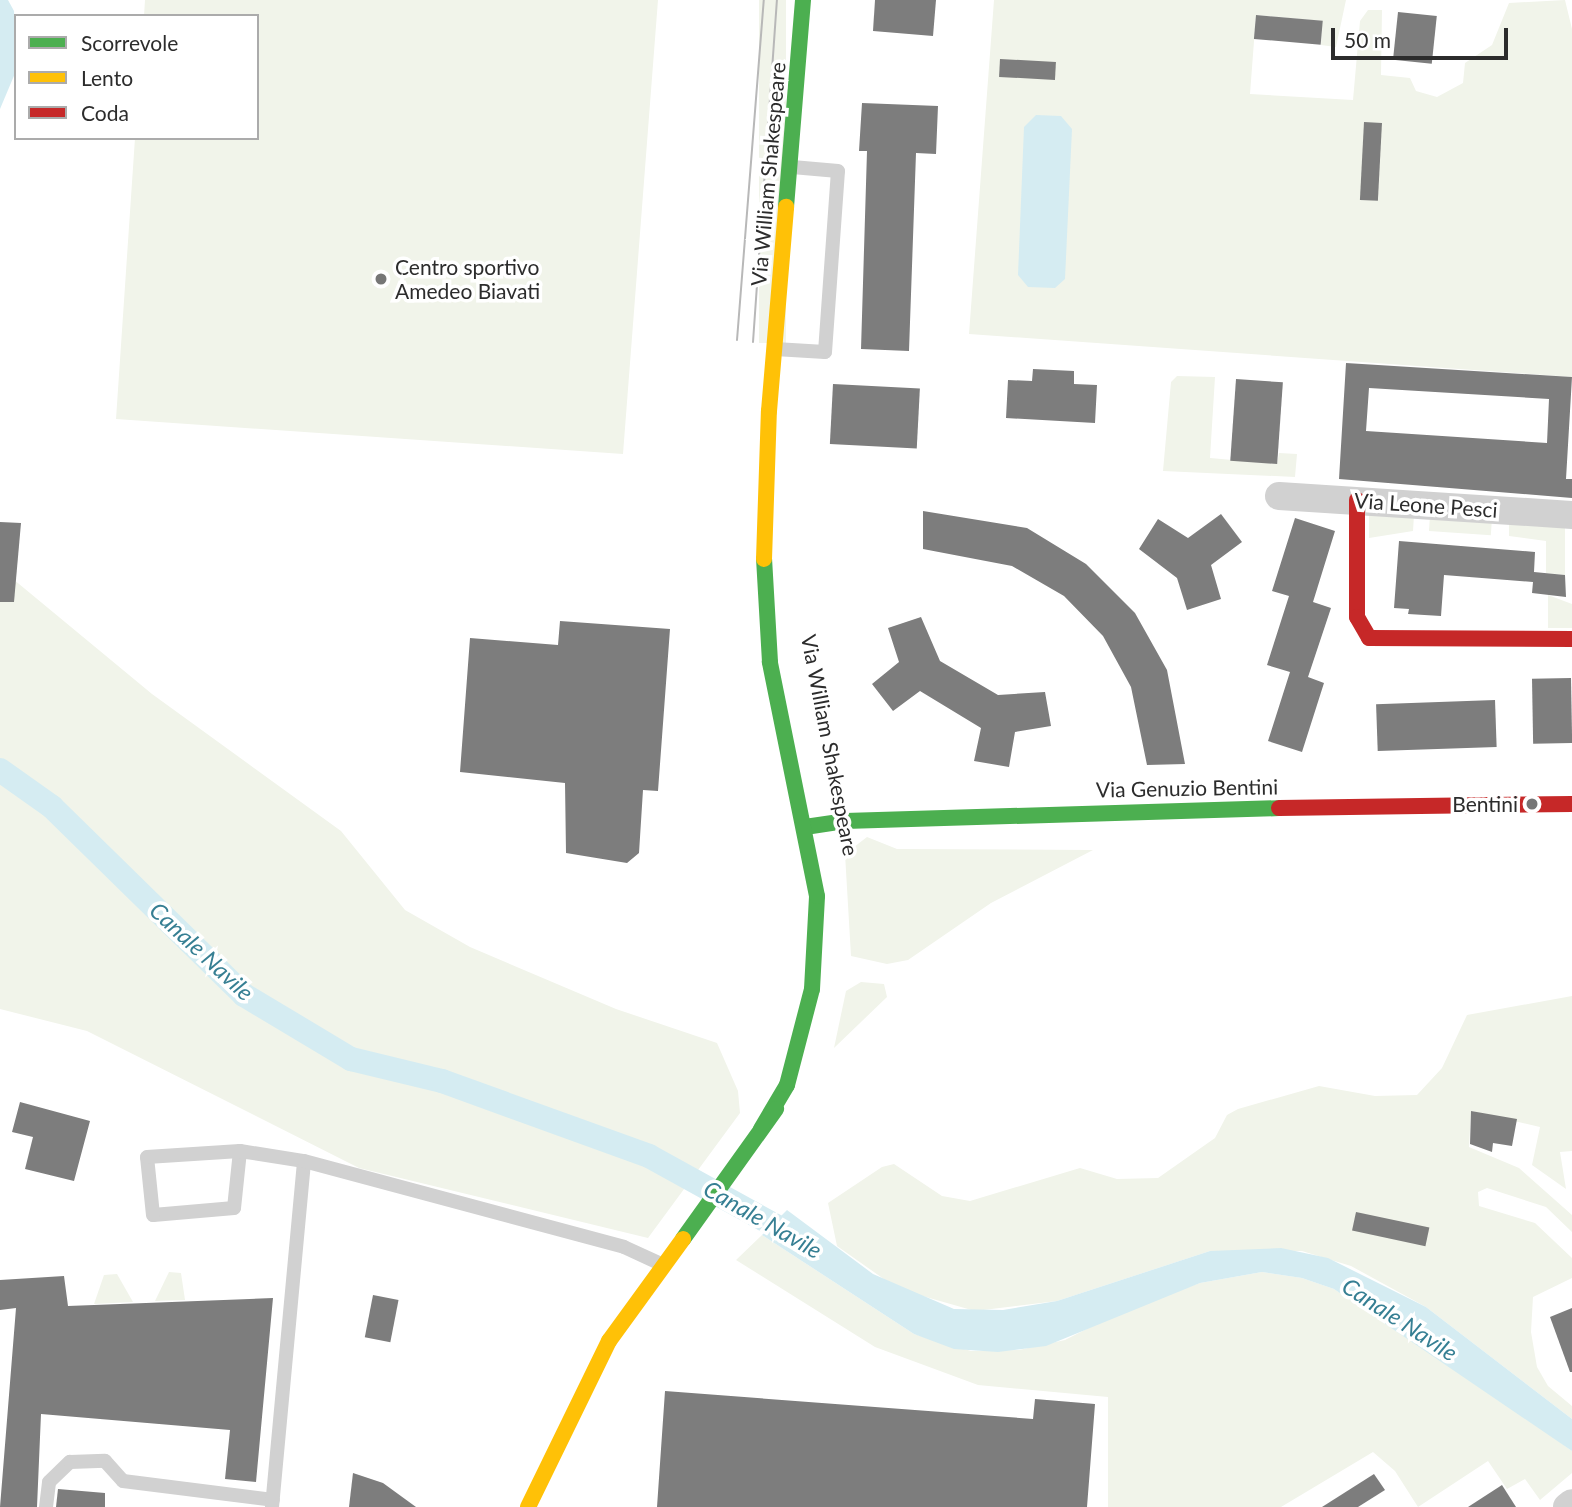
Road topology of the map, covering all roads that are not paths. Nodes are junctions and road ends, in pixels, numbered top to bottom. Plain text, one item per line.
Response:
1 (803, 0) edge
2 (789, 167) junction
3 (774, 349) junction
4 (1279, 495) dead end
5 (1357, 500) junction
6 (1572, 515) edge
7 (765, 519) junction
8 (787, 633) dead end
9 (1572, 639) edge
10 (820, 801) dead end
11 (1572, 804) edge
12 (826, 822) junction
13 (805, 827) junction
14 (829, 848) dead end
15 (834, 886) dead end
16 (835, 912) dead end
17 (812, 1058) dead end
18 (761, 1129) junction
19 (240, 1151) junction
20 (304, 1161) junction
21 (665, 1259) junction
22 (273, 1503) edge
23 (1572, 1503) edge
24 (46, 1507) edge
25 (528, 1507) edge
26 (1567, 1507) edge

1 - 2 main road, Via William Shakespeare
2 - 3 main road, Via William Shakespeare
2 - 3 lane
3 - 7 main road, Via William Shakespeare
4 - 5 street, Via Leone Pesci
5 - 6 street, Via Leone Pesci
5 - 9 main road
7 - 8 main road, Via William Shakespeare
7 - 13 main road, Via William Shakespeare
10 - 12 main road, Via William Shakespeare
11 - 12 main road, Via Genuzio Bentini
12 - 13 main road, Via Genuzio Bentini
12 - 14 main road, Via William Shakespeare
13 - 18 main road, Via William Shakespeare
15 - 16 main road, Via William Shakespeare
17 - 18 main road, Via William Shakespeare
18 - 21 main road, Via William Shakespeare
19 - 19 lane
19 - 20 lane
20 - 21 lane
20 - 22 lane
21 - 25 main road
22 - 24 lane
23 - 26 street

